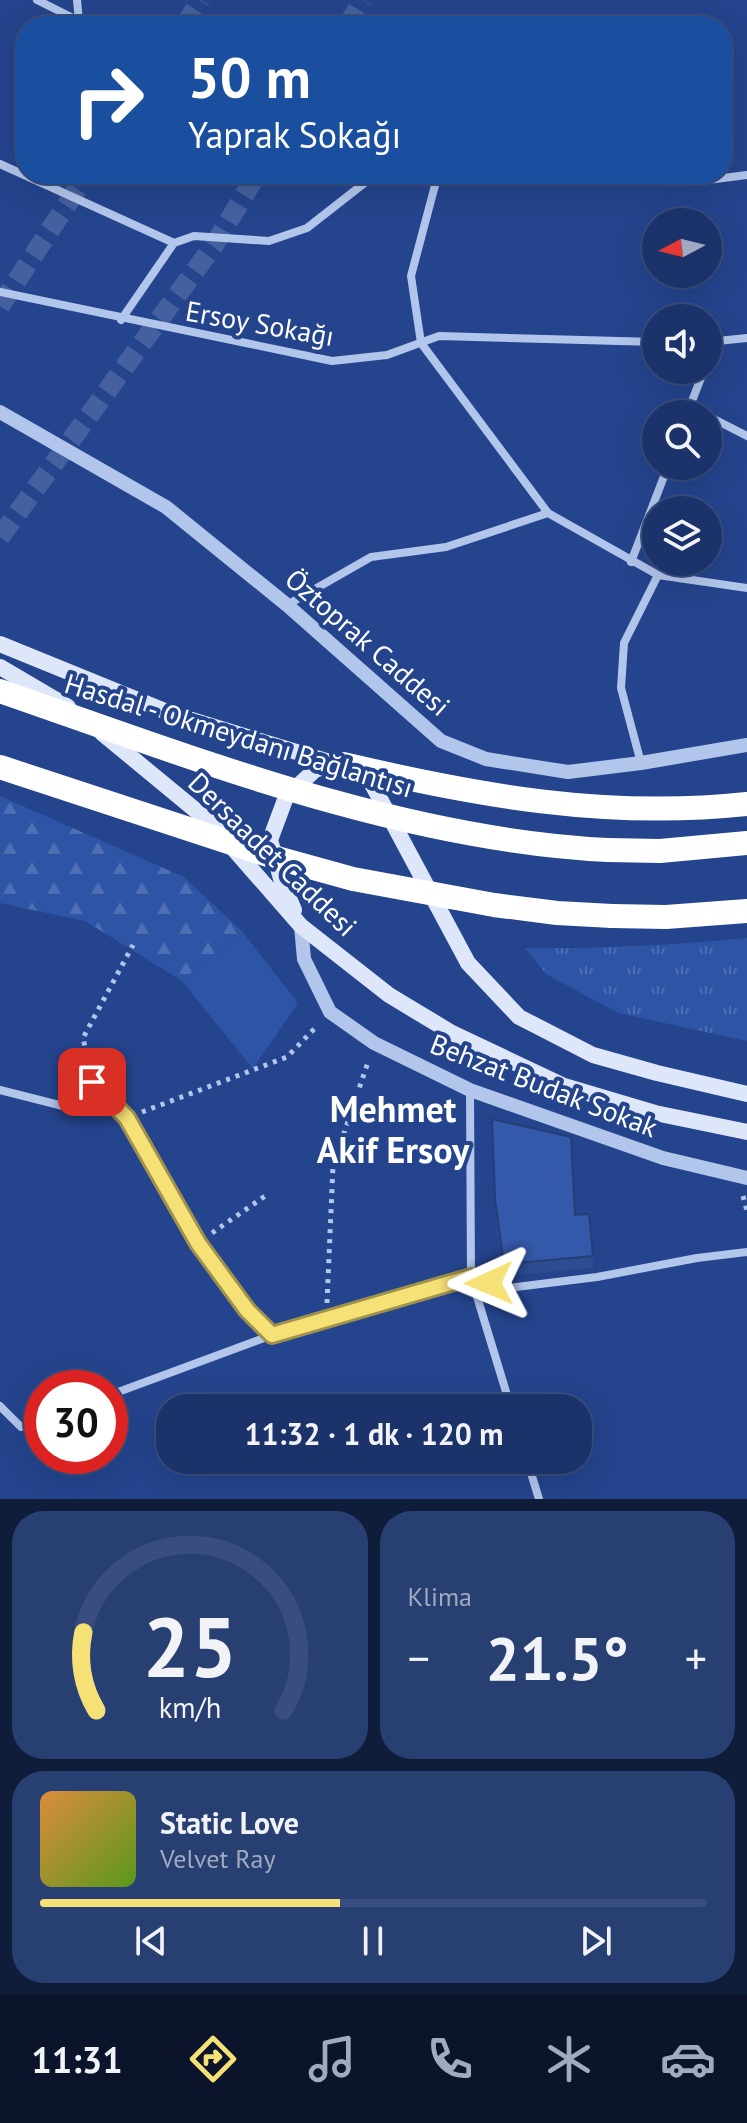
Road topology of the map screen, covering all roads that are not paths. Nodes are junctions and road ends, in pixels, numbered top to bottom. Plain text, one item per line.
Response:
1 (37, 0) edge
2 (69, 16) edge
3 (44, 184) edge
4 (363, 184) edge
5 (435, 184) edge
6 (174, 243) junction
7 (0, 292) edge
8 (121, 320) junction
9 (747, 338) edge
10 (722, 341) edge
11 (642, 342) edge
12 (421, 343) junction
13 (0, 412) edge
14 (722, 423) edge
15 (747, 436) edge
16 (663, 480) edge
17 (548, 513) junction
18 (631, 562) junction
19 (642, 567) edge
20 (658, 576) edge
21 (665, 576) edge
22 (747, 588) edge
23 (287, 605) junction
24 (0, 644) edge
25 (0, 667) edge
26 (0, 691) edge
27 (747, 745) edge
28 (641, 763) junction
29 (343, 764) junction
30 (0, 767) edge
31 (747, 804) edge
32 (747, 843) edge
33 (747, 911) edge
34 (301, 926) junction
35 (0, 1090) edge
36 (470, 1090) junction
37 (747, 1094) edge
38 (747, 1132) edge
39 (747, 1178) edge
40 (747, 1252) edge
41 (471, 1277) junction
42 (272, 1335) junction
43 (128, 1388) edge
44 (507, 1394) edge
45 (0, 1406) edge
46 (24, 1426) edge
47 (531, 1474) edge
48 (539, 1499) edge

1 - 2 street
3 - 6 street
4 - 6 street
5 - 12 street
6 - 8 street
7 - 8 street, Ersoy Sokağı
8 - 12 street, Ersoy Sokağı
9 - 10 street
11 - 12 street, Ersoy Sokağı
12 - 17 street
13 - 23 street, Öztoprak Caddesi
14 - 15 street
16 - 18 street
17 - 18 street
17 - 23 street
18 - 19 street
20 - 28 street
21 - 22 street
23 - 28 street, Öztoprak Caddesi
24 - 29 main road, Dersaadet Caddesi
25 - 34 main road, Dersaadet Caddesi
26 - 32 highway, Hasdal - Okmeydanı Bağlantısı, bridge
27 - 28 street, Öztoprak Caddesi
29 - 31 highway
29 - 34 main road
29 - 37 main road, Dersaadet Caddesi
30 - 33 highway, bridge
34 - 36 street, Behzat Budak Sokak
34 - 38 main road, Dersaadet Caddesi
35 - 42 street
36 - 39 street, Behzat Budak Sokak
36 - 41 street
40 - 41 street
41 - 42 street
41 - 44 street
42 - 43 street
45 - 46 street
47 - 48 street

